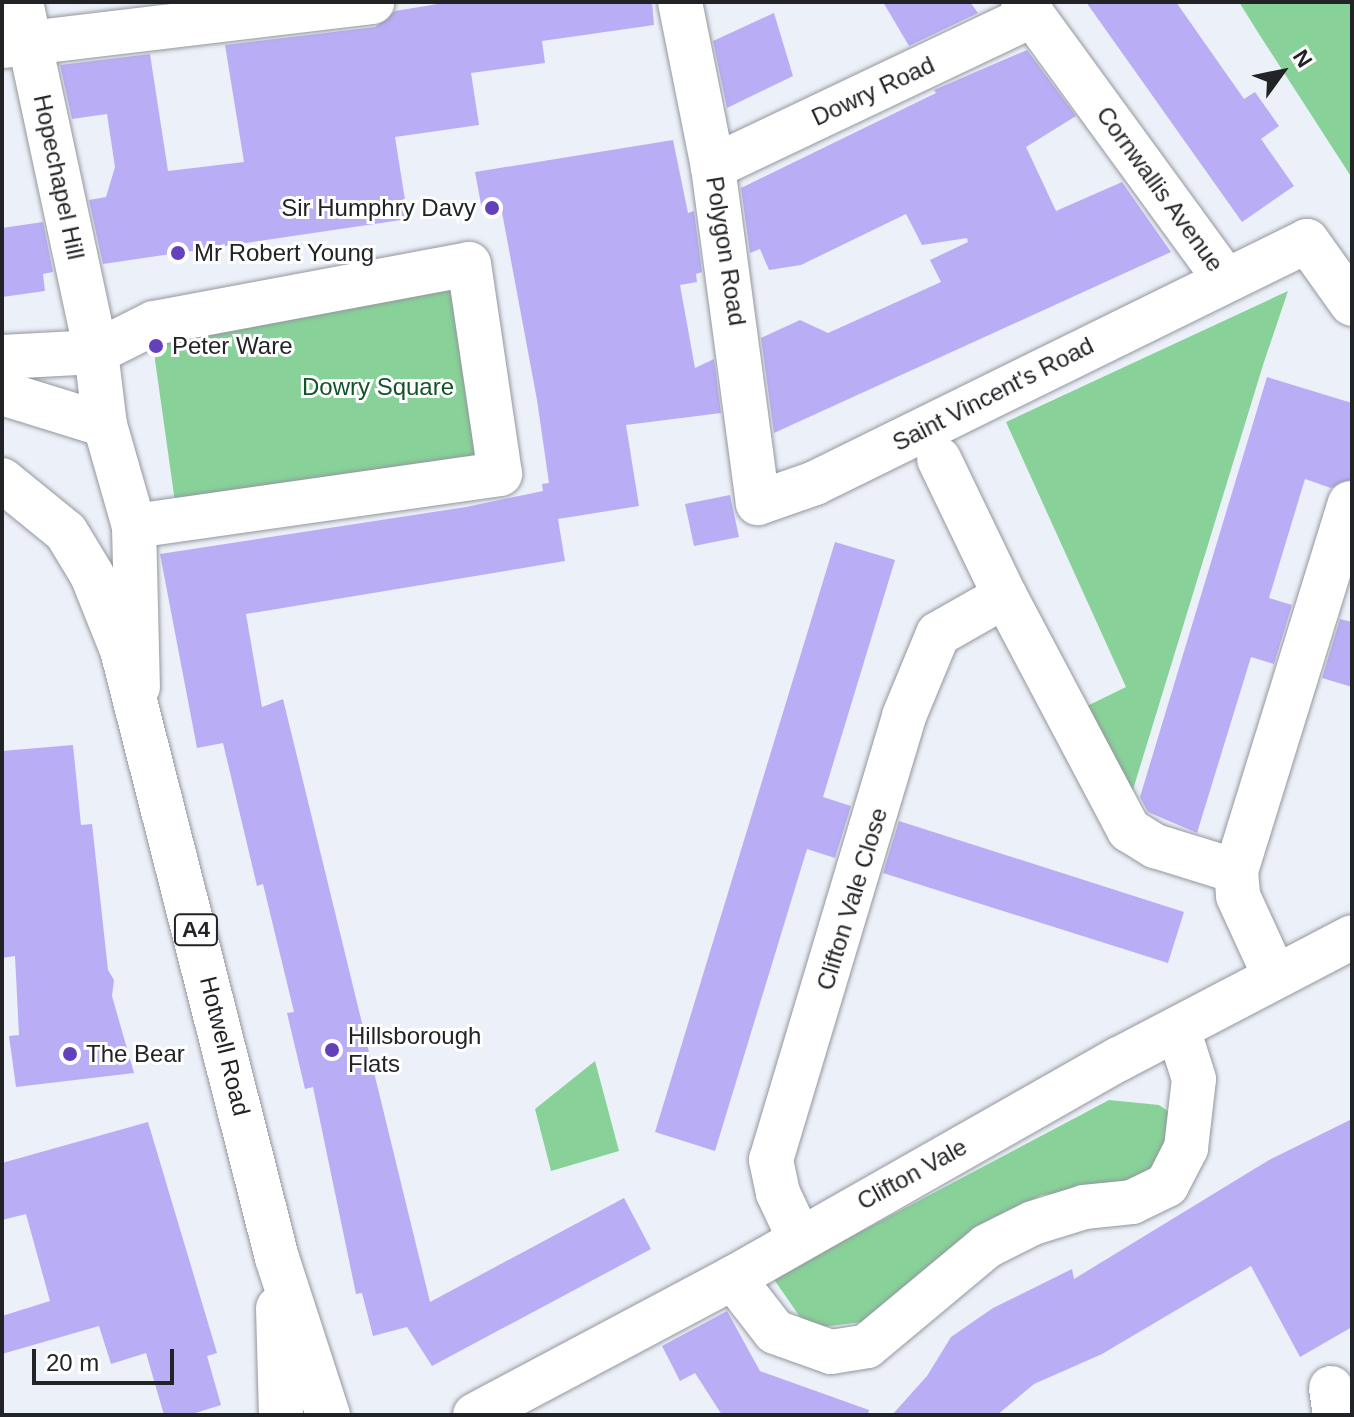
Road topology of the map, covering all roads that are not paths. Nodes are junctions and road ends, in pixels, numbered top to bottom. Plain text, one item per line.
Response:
1 (372, 2) edge
2 (680, 2) edge
3 (1028, 8) edge
4 (18, 30) edge
5 (713, 167) junction
6 (1225, 279) junction
7 (1352, 304) edge
8 (96, 352) junction
9 (2, 357) edge
10 (2, 393) edge
11 (105, 425) junction
12 (939, 459) dead end
13 (2, 480) edge
14 (758, 503) joint
15 (1350, 503) dead end
16 (134, 526) junction
17 (1338, 586) edge
18 (1005, 596) junction
19 (139, 709) junction
20 (1236, 871) junction
21 (1352, 937) edge
22 (1275, 977) junction
23 (1178, 1029) junction
24 (799, 1238) junction
25 (277, 1258) junction
26 (733, 1278) junction
27 (281, 1415) edge
28 (328, 1415) edge
29 (475, 1415) edge

1 - 4 street
2 - 5 street, Polygon Road
3 - 5 street, Dowry Road
3 - 6 street, Cornwallis Avenue
4 - 8 street, Hopechapel Hill
5 - 14 street, Polygon Road
6 - 7 street, Cornwallis Avenue
6 - 14 street, Saint Vincent's Road
8 - 9 street
8 - 11 street, Hopechapel Hill
8 - 16 street
10 - 11 street
11 - 16 street, Hopechapel Hill
12 - 18 street
13 - 19 street, Hotwell Road / A4
15 - 17 street
16 - 19 street, Hopechapel Hill
17 - 20 street
18 - 20 street
18 - 24 street, Clifton Vale Close
19 - 25 street, Hotwell Road / A4
20 - 22 street
21 - 22 street, Clifton Vale
22 - 23 street, Clifton Vale
23 - 24 street, Clifton Vale
23 - 26 street
24 - 26 street, Clifton Vale
25 - 27 street
25 - 28 street, Hotwell Road / A4
26 - 29 street, Clifton Vale

